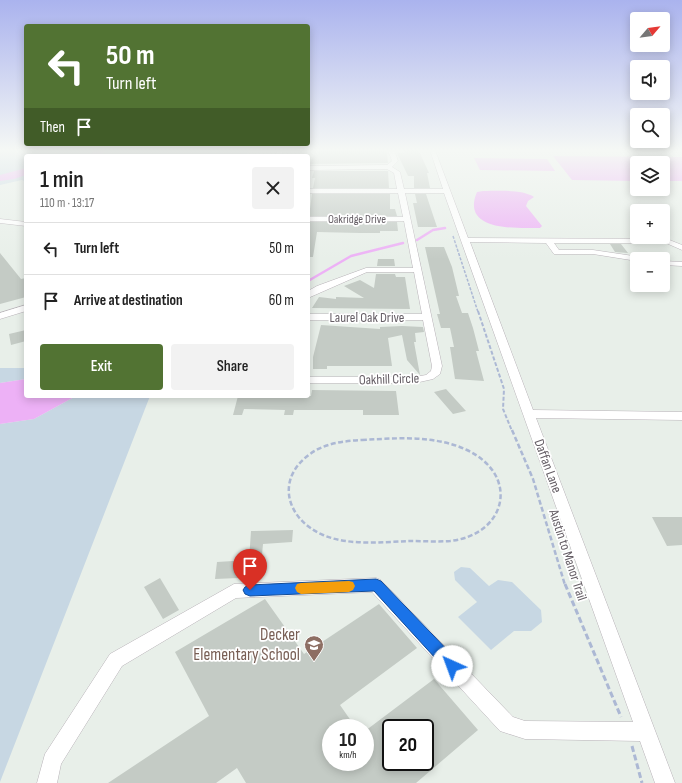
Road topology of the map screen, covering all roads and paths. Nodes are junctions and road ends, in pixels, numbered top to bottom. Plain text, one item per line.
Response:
1 (399, 187) edge
2 (445, 187) edge
3 (400, 191) junction
4 (447, 191) junction
5 (310, 192) edge
6 (310, 219) edge
7 (406, 220) junction
8 (0, 221) edge
9 (24, 224) edge
10 (451, 231) dead end
11 (465, 240) junction
12 (548, 240) junction
13 (682, 248) edge
14 (630, 259) edge
15 (670, 263) edge
16 (682, 264) edge
17 (416, 270) junction
18 (310, 294) edge
19 (24, 309) edge
20 (0, 316) edge
21 (310, 317) edge
22 (426, 317) junction
23 (310, 380) edge
24 (529, 414) junction
25 (682, 416) edge
26 (348, 441) joint
27 (628, 732) junction
28 (646, 732) junction
29 (47, 783) edge
30 (642, 783) edge
31 (665, 783) edge

1 - 3 street, Oakhill Circle
2 - 4 street, Daffan Lane
3 - 4 street
3 - 5 street
3 - 7 street, Oakhill Circle
4 - 11 street, Daffan Lane
6 - 7 street, Oakridge Drive
7 - 17 street, Oakhill Circle
8 - 9 street
10 - 27 path, Austin to Manor Trail
11 - 12 street
11 - 24 street, Daffan Lane
12 - 13 street
12 - 14 street
15 - 16 street
17 - 18 street
17 - 22 street, Oakhill Circle
19 - 20 street
21 - 22 street, Laurel Oak Drive
22 - 23 street, Oakhill Circle
24 - 25 street
24 - 28 street, Daffan Lane
26 - 26 path
27 - 28 street
27 - 29 street
27 - 30 path, Austin to Manor Trail
28 - 31 street, Daffan Lane

